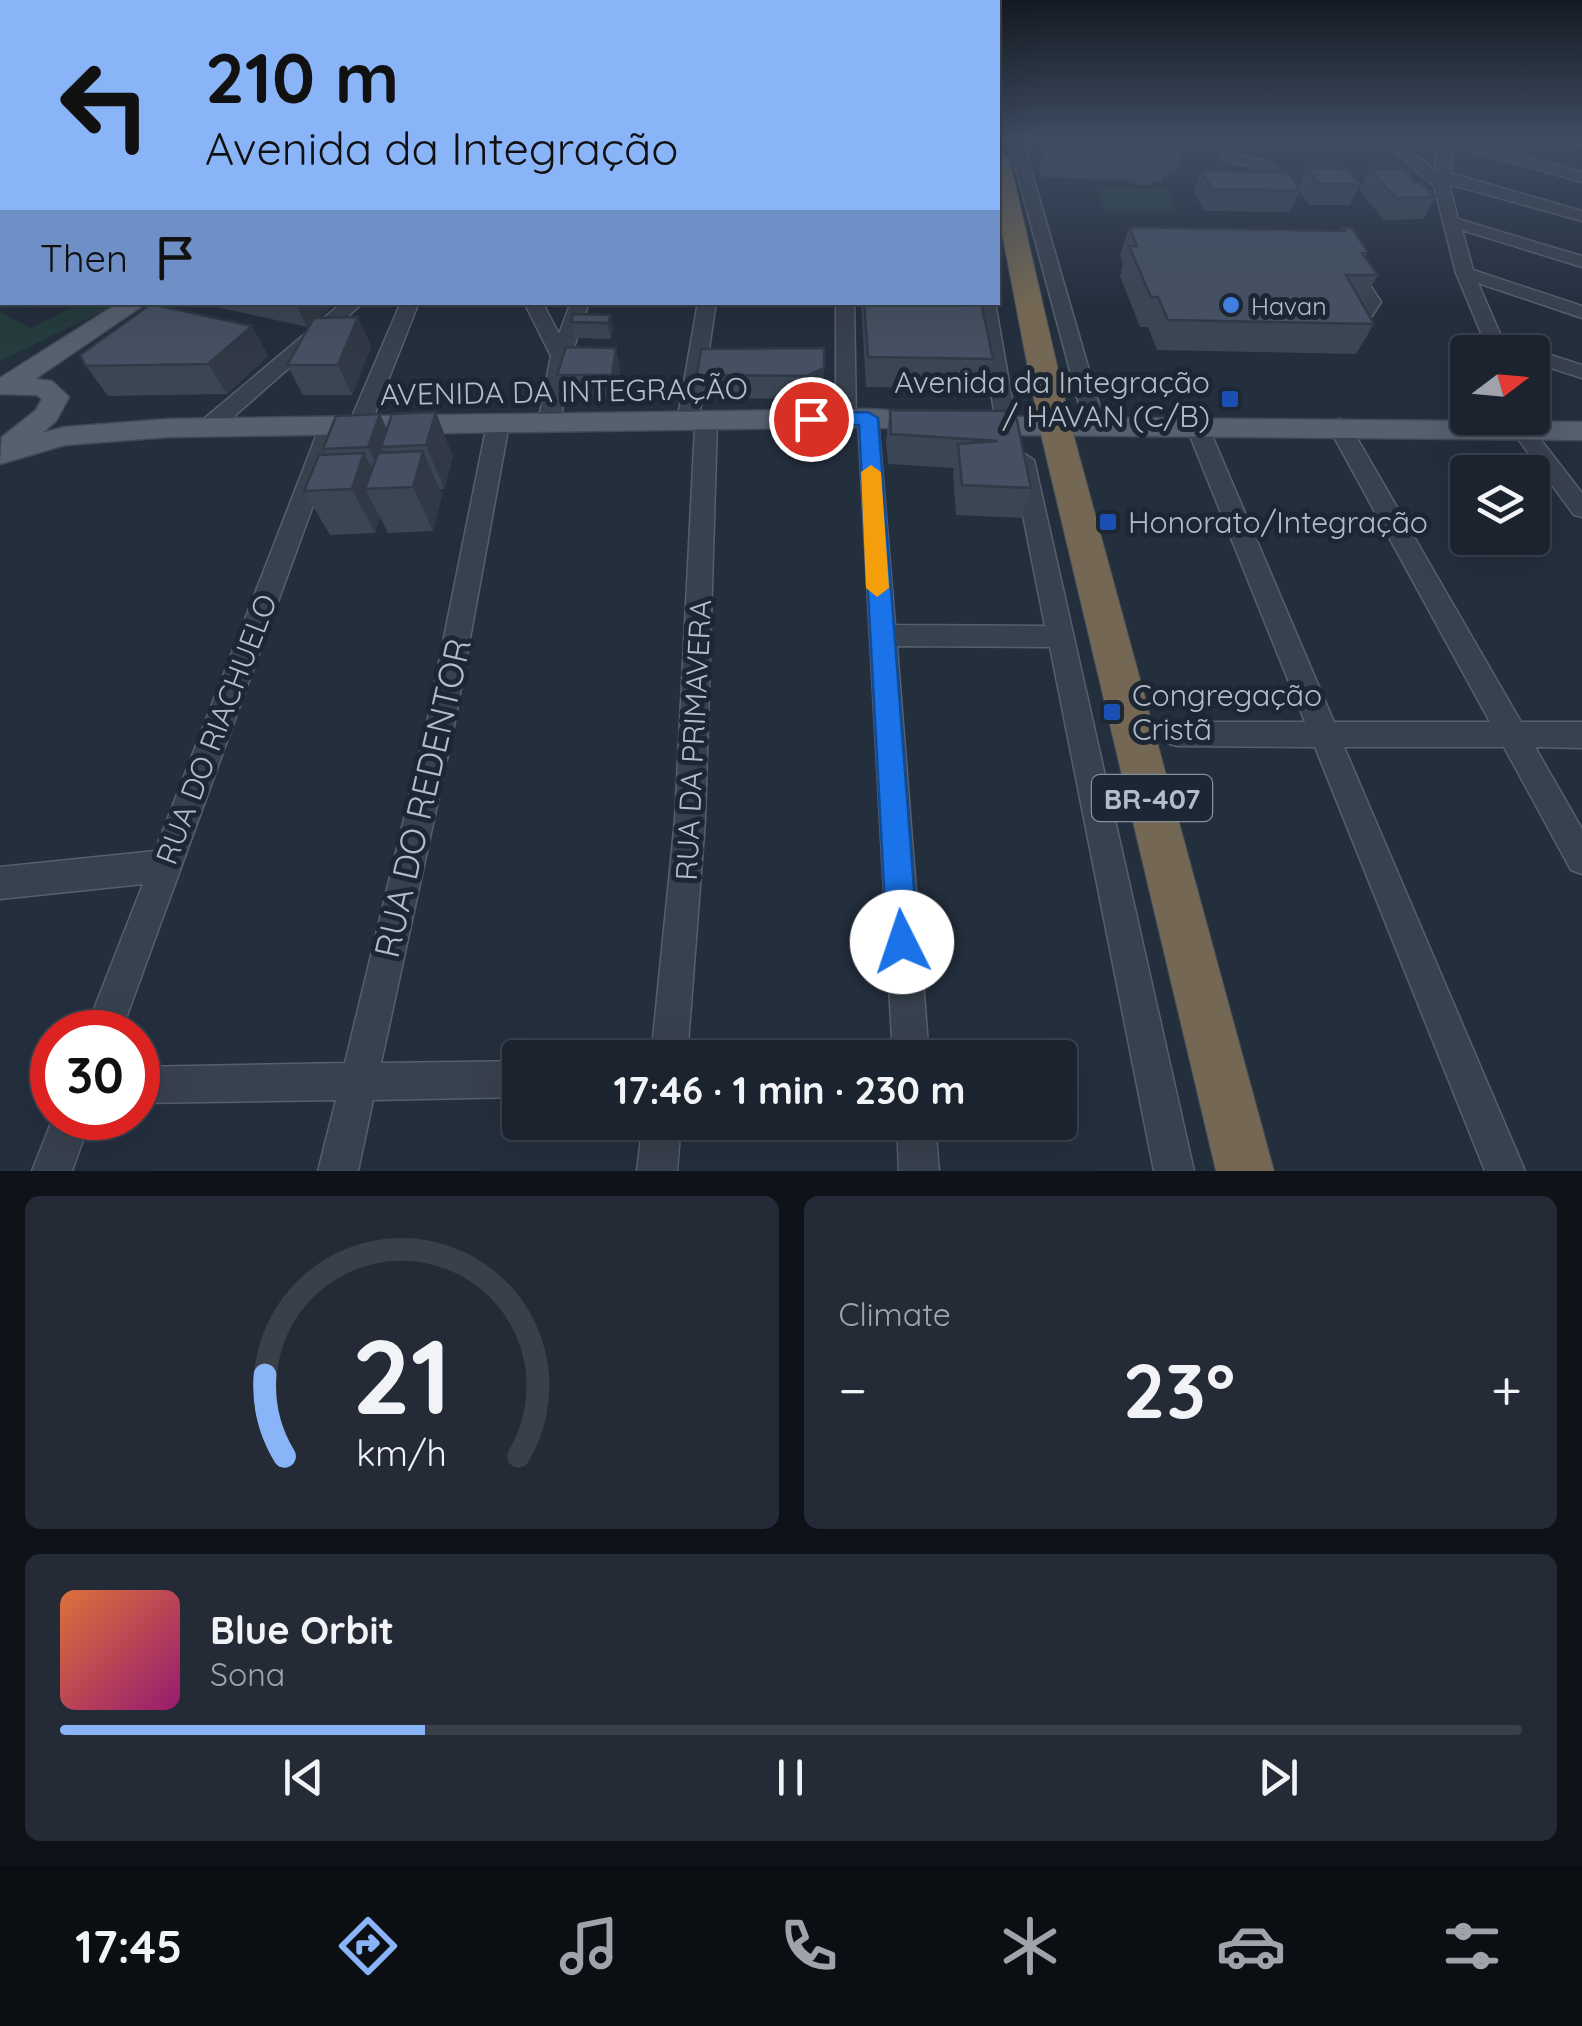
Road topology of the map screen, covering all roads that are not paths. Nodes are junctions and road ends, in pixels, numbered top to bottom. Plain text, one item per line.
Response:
1 (1004, 194) edge
2 (1020, 194) edge
3 (1445, 194) edge
4 (1494, 194) edge
5 (1582, 216) edge
6 (1452, 222) junction
7 (1338, 254) edge
8 (1582, 262) edge
9 (1465, 274) junction
10 (133, 305) edge
11 (151, 305) edge
12 (351, 305) edge
13 (408, 305) edge
14 (535, 305) edge
15 (579, 305) edge
16 (707, 305) edge
17 (845, 305) edge
18 (987, 305) edge
19 (1365, 312) edge
20 (1582, 312) edge
21 (1490, 335) edge
22 (561, 356) junction
23 (1550, 361) edge
24 (1582, 372) edge
25 (3, 387) edge
26 (55, 400) junction
27 (1450, 406) edge
28 (1042, 416) junction
29 (1550, 417) edge
30 (1581, 417) edge
31 (857, 418) junction
32 (1450, 421) edge
33 (697, 422) junction
34 (549, 423) junction
35 (498, 424) junction
36 (345, 426) junction
37 (1198, 426) junction
38 (1340, 426) junction
39 (169, 428) junction
40 (207, 428) junction
41 (1537, 435) edge
42 (0, 453) edge
43 (1582, 509) edge
44 (880, 635) junction
45 (1063, 638) junction
46 (1178, 734) dead end
47 (1328, 735) junction
48 (1513, 735) junction
49 (1582, 735) edge
50 (1582, 859) edge
51 (164, 866) junction
52 (0, 882) edge
53 (111, 1010) edge
54 (671, 1040) edge
55 (910, 1040) edge
56 (502, 1079) edge
57 (357, 1082) junction
58 (160, 1085) edge
59 (64, 1140) edge
60 (660, 1140) edge
61 (917, 1140) edge
62 (52, 1171) edge
63 (338, 1171) edge
64 (657, 1171) edge
65 (920, 1171) edge
66 (1174, 1171) edge
67 (1246, 1171) edge
68 (1505, 1171) edge

1 - 28 highway, BR-407
2 - 28 street
3 - 6 street
4 - 5 street
6 - 8 street
6 - 9 street
7 - 19 street
9 - 20 street
9 - 21 street
10 - 25 main road
11 - 26 main road
12 - 40 street
13 - 36 street, RUA DO RIACHUELO
14 - 22 street
15 - 22 street
16 - 33 street, RUA DA PRIMAVERA
17 - 31 street
18 - 28 street
22 - 34 street
23 - 24 street
25 - 26 main road, AVENIDA DA INTEGRAÇÃO
26 - 39 main road, AVENIDA DA INTEGRAÇÃO
26 - 42 main road
27 - 28 main road, AVENIDA DA INTEGRAÇÃO
28 - 31 main road, AVENIDA DA INTEGRAÇÃO
28 - 37 main road, AVENIDA DA INTEGRAÇÃO
28 - 45 street
28 - 67 highway, BR-407
29 - 30 main road, AVENIDA DA INTEGRAÇÃO
31 - 33 main road, AVENIDA DA INTEGRAÇÃO
31 - 44 street
32 - 38 main road, AVENIDA DA INTEGRAÇÃO
33 - 34 main road, AVENIDA DA INTEGRAÇÃO
33 - 54 street, RUA DA PRIMAVERA
34 - 35 main road, AVENIDA DA INTEGRAÇÃO
35 - 36 main road, AVENIDA DA INTEGRAÇÃO
35 - 57 street, RUA DO REDENTOR
36 - 40 main road, AVENIDA DA INTEGRAÇÃO
36 - 51 street, RUA DO RIACHUELO
37 - 38 main road, AVENIDA DA INTEGRAÇÃO
37 - 47 street
38 - 48 street
39 - 40 main road, AVENIDA DA INTEGRAÇÃO
39 - 42 main road, AVENIDA DA INTEGRAÇÃO
41 - 43 street
44 - 45 street
44 - 55 street
45 - 66 street
46 - 47 street
47 - 48 street
47 - 68 street
48 - 49 street
48 - 50 street
51 - 52 street
51 - 53 street, RUA DO RIACHUELO
56 - 57 street
57 - 58 street
57 - 63 street, RUA DO REDENTOR
59 - 62 street
60 - 64 street
61 - 65 street

